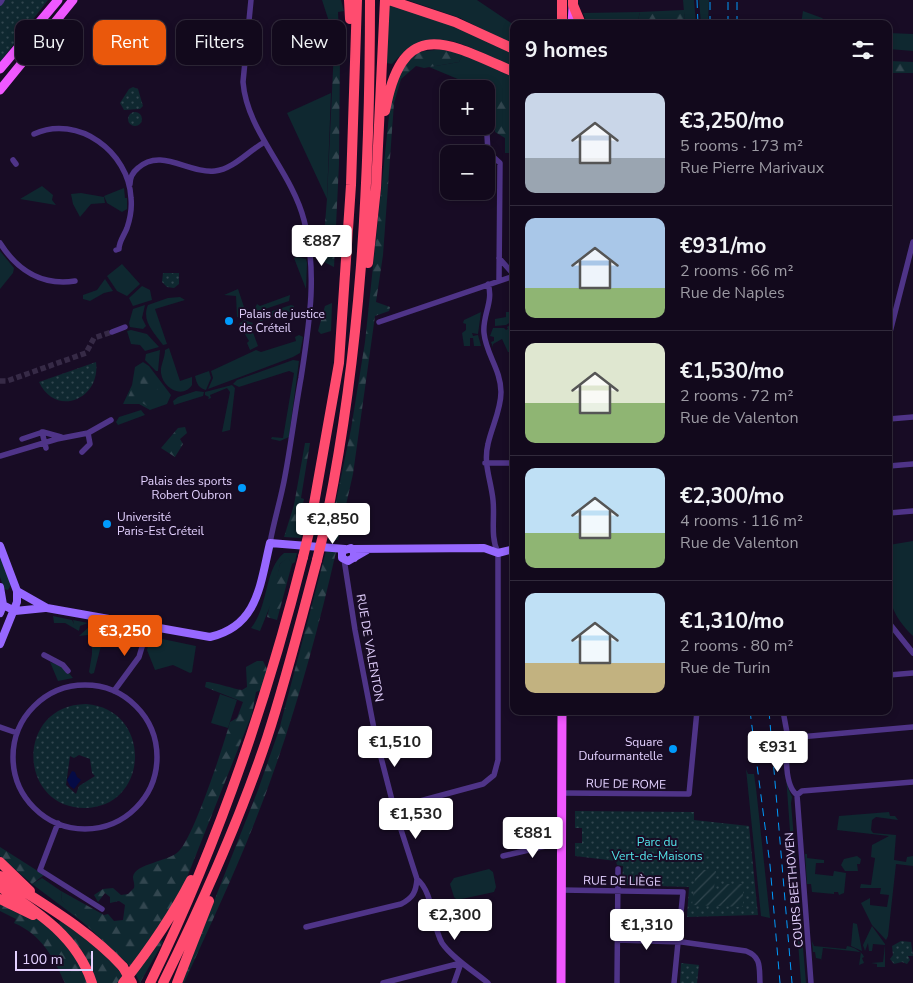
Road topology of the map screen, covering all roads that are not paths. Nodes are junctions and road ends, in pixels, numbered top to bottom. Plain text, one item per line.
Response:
1 (58, 0) edge
2 (73, 0) edge
3 (251, 0) edge
4 (349, 0) edge
5 (357, 0) edge
6 (370, 0) edge
7 (389, 0) edge
8 (562, 0) edge
9 (573, 2) edge
10 (562, 20) edge
11 (572, 20) edge
12 (580, 20) edge
13 (510, 47) edge
14 (0, 69) edge
15 (355, 70) junction
16 (510, 70) edge
17 (0, 90) edge
18 (378, 128) junction
19 (34, 134) dead end
20 (487, 136) dead end
21 (266, 142) junction
22 (488, 145) edge
23 (495, 158) edge
24 (130, 184) junction
25 (0, 243) edge
26 (912, 246) edge
27 (116, 250) dead end
28 (500, 258) junction
29 (510, 271) edge
30 (510, 277) edge
31 (75, 281) dead end
32 (499, 281) junction
33 (488, 284) junction
34 (379, 322) dead end
35 (892, 324) edge
36 (125, 327) dead end
37 (112, 332) tunnel mouth
38 (355, 348) junction
39 (913, 417) edge
40 (892, 419) edge
41 (111, 420) dead end
42 (42, 432) junction
43 (88, 433) junction
44 (64, 437) junction
45 (45, 445) junction
46 (23, 450) junction
47 (82, 452) dead end
48 (0, 456) edge
49 (485, 463) junction
50 (510, 463) edge
51 (913, 464) edge
52 (892, 466) edge
53 (913, 511) edge
54 (892, 513) edge
55 (270, 543) junction
56 (0, 546) edge
57 (510, 550) edge
58 (498, 553) junction
59 (348, 555) junction
60 (1, 591) edge
61 (16, 591) junction
62 (47, 608) junction
63 (1, 609) edge
64 (15, 611) junction
65 (892, 627) edge
66 (148, 628) junction
67 (0, 644) edge
68 (913, 653) edge
69 (44, 655) dead end
70 (68, 671) dead end
71 (913, 673) edge
72 (892, 675) edge
73 (114, 691) junction
74 (562, 715) edge
75 (697, 715) edge
76 (783, 715) edge
77 (0, 727) edge
78 (913, 728) edge
79 (17, 733) junction
80 (788, 738) junction
81 (913, 782) edge
82 (562, 793) junction
83 (797, 795) junction
84 (394, 808) junction
85 (58, 823) junction
86 (226, 843) junction
87 (562, 844) junction
88 (503, 856) dead end
89 (0, 862) edge
90 (204, 866) junction
91 (618, 869) dead end
92 (0, 876) edge
93 (417, 879) junction
94 (0, 887) edge
95 (561, 890) junction
96 (617, 891) junction
97 (0, 899) edge
98 (39, 901) junction
99 (102, 909) dead end
100 (52, 923) junction
101 (306, 927) dead end
102 (617, 940) junction
103 (678, 942) junction
104 (460, 963) junction
105 (92, 983) edge
106 (123, 983) edge
107 (132, 983) edge
108 (150, 983) edge
109 (164, 983) edge
110 (177, 983) edge
111 (384, 983) edge
112 (454, 983) edge
113 (488, 983) edge
114 (561, 983) edge
115 (617, 983) edge
116 (674, 983) edge
117 (760, 983) edge
118 (812, 983) edge

1 - 14 main road
2 - 17 main road
3 - 21 street
4 - 15 highway
5 - 15 highway
6 - 38 highway
7 - 13 highway
7 - 18 highway
8 - 10 highway
9 - 11 main road
9 - 12 highway
15 - 90 highway, bridge
16 - 18 highway
18 - 38 highway
19 - 24 street
20 - 22 street
21 - 24 street
21 - 55 street
23 - 28 street
24 - 27 street
25 - 31 street
26 - 35 street
28 - 29 street
28 - 32 street
30 - 32 street
32 - 33 street
33 - 34 street
33 - 49 street
36 - 37 street
38 - 86 highway, bridge
39 - 40 street
41 - 43 street
42 - 44 street
42 - 45 street
42 - 46 street
43 - 44 street
43 - 47 street
44 - 45 street
45 - 46 street
46 - 48 street
49 - 50 street
49 - 58 street
51 - 52 street
53 - 54 street
55 - 59 street
55 - 66 street
56 - 61 street
57 - 58 street
58 - 59 street
58 - 84 street
59 - 84 street, RUE DE VALENTON
60 - 61 street
60 - 63 street
61 - 62 street
61 - 64 street
62 - 64 street
62 - 66 street
63 - 64 street
64 - 67 street
65 - 68 street
66 - 73 street
69 - 70 street
71 - 72 street
73 - 79 street
73 - 85 street
74 - 82 main road
75 - 82 street, RUE DE ROME
76 - 80 street, COURS BEETHOVEN
77 - 79 street
78 - 80 street
79 - 85 street
80 - 83 street, COURS BEETHOVEN
81 - 83 street
82 - 87 main road
83 - 118 street, COURS BEETHOVEN
84 - 93 street, RUE DE VALENTON
85 - 99 street
86 - 109 highway
86 - 110 highway
87 - 88 street
87 - 95 main road
89 - 98 highway
90 - 106 highway
90 - 108 highway
91 - 96 street
92 - 98 highway
93 - 101 street
93 - 104 street, RUE DE VALENTON
94 - 100 highway
95 - 96 street, RUE DE LIÈGE
95 - 114 main road
96 - 102 street
96 - 103 street, RUE DE LIÈGE
97 - 100 highway
98 - 107 highway, bridge
100 - 105 highway
102 - 103 street
102 - 115 street
103 - 116 street
103 - 117 street
104 - 111 street
104 - 112 street
104 - 113 street, RUE DE VALENTON

